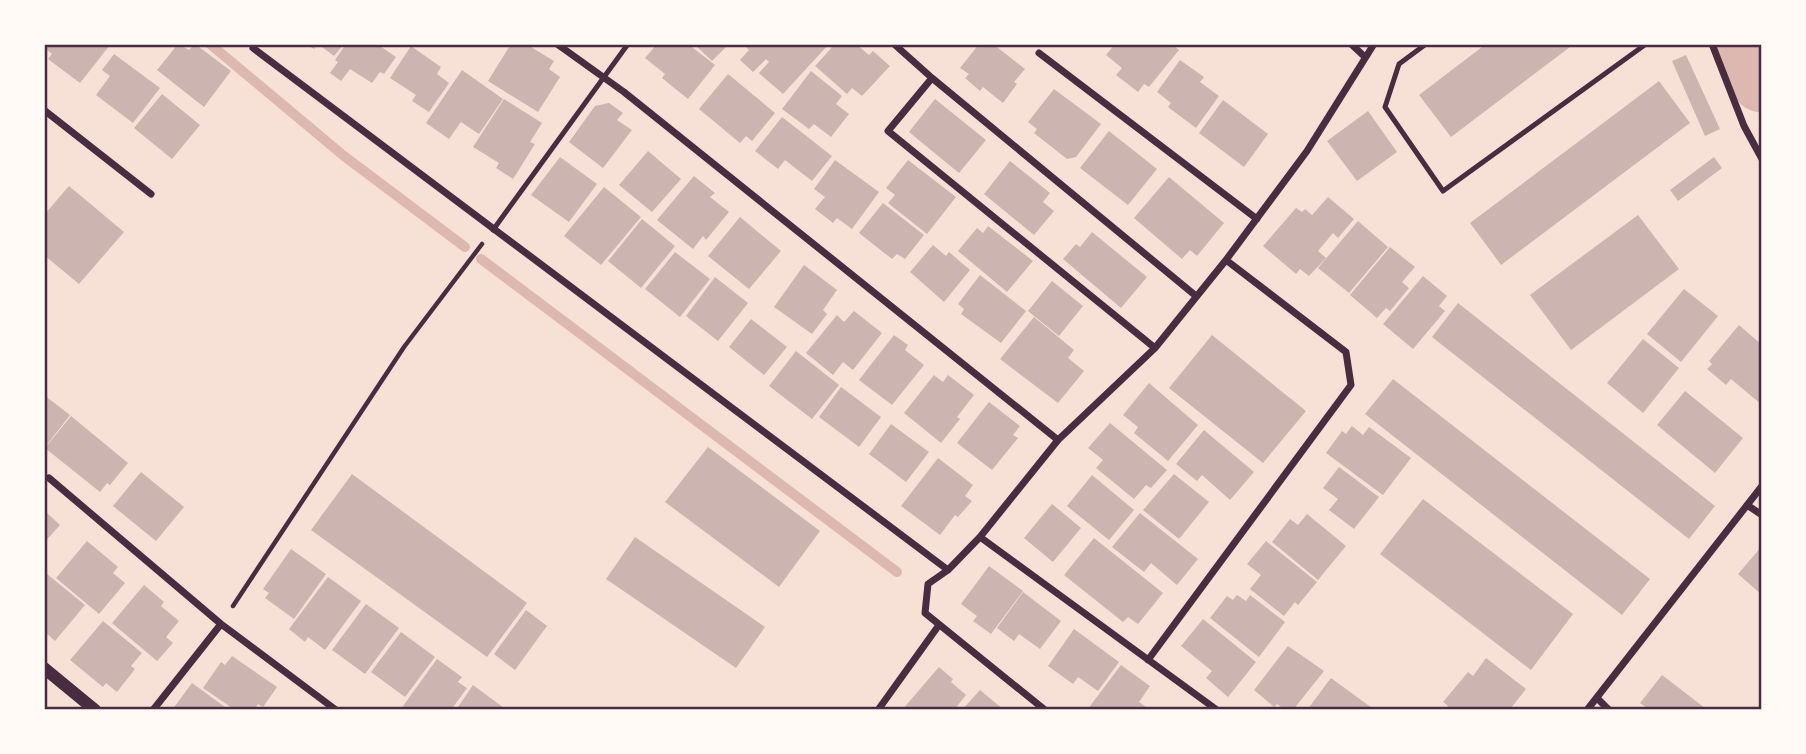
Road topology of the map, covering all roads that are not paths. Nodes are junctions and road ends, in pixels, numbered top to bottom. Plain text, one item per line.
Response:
1 (557, 44) edge
2 (628, 44) edge
3 (894, 44) edge
4 (1351, 44) edge
5 (1374, 44) edge
6 (1426, 44) edge
7 (1646, 44) edge
8 (1712, 44) edge
9 (253, 45) edge
10 (1039, 53) dead end
11 (1365, 57) junction
12 (604, 78) junction
13 (932, 78) junction
14 (44, 110) edge
15 (1762, 159) edge
16 (151, 194) dead end
17 (1257, 219) junction
18 (493, 230) junction
19 (1226, 260) junction
20 (1196, 296) junction
21 (1155, 348) junction
22 (1058, 440) junction
23 (49, 478) dead end
24 (1762, 486) edge
25 (1747, 505) junction
26 (1762, 515) edge
27 (980, 537) junction
28 (948, 570) junction
29 (221, 624) junction
30 (939, 625) junction
31 (1148, 660) junction
32 (44, 668) edge
33 (1597, 698) junction
34 (95, 710) edge
35 (153, 710) edge
36 (336, 710) edge
37 (878, 710) edge
38 (1045, 710) edge
39 (1217, 710) edge
40 (1587, 710) edge
41 (1609, 710) edge

1 - 12 street
2 - 12 lane
3 - 13 street
4 - 11 street
5 - 11 street
6 - 7 lane
8 - 15 street
9 - 18 street
10 - 17 street
11 - 17 street
12 - 18 lane
12 - 22 street
13 - 20 street
13 - 21 street
14 - 16 street
17 - 19 street
18 - 28 street
19 - 20 street
19 - 31 street
20 - 21 street
21 - 22 street
22 - 27 street
23 - 29 street
24 - 25 street
25 - 26 street
25 - 33 street
27 - 28 street
27 - 31 street
28 - 30 street
29 - 35 street
29 - 36 street
30 - 37 street
30 - 38 street
31 - 39 street
32 - 34 street
33 - 40 street
33 - 41 street

